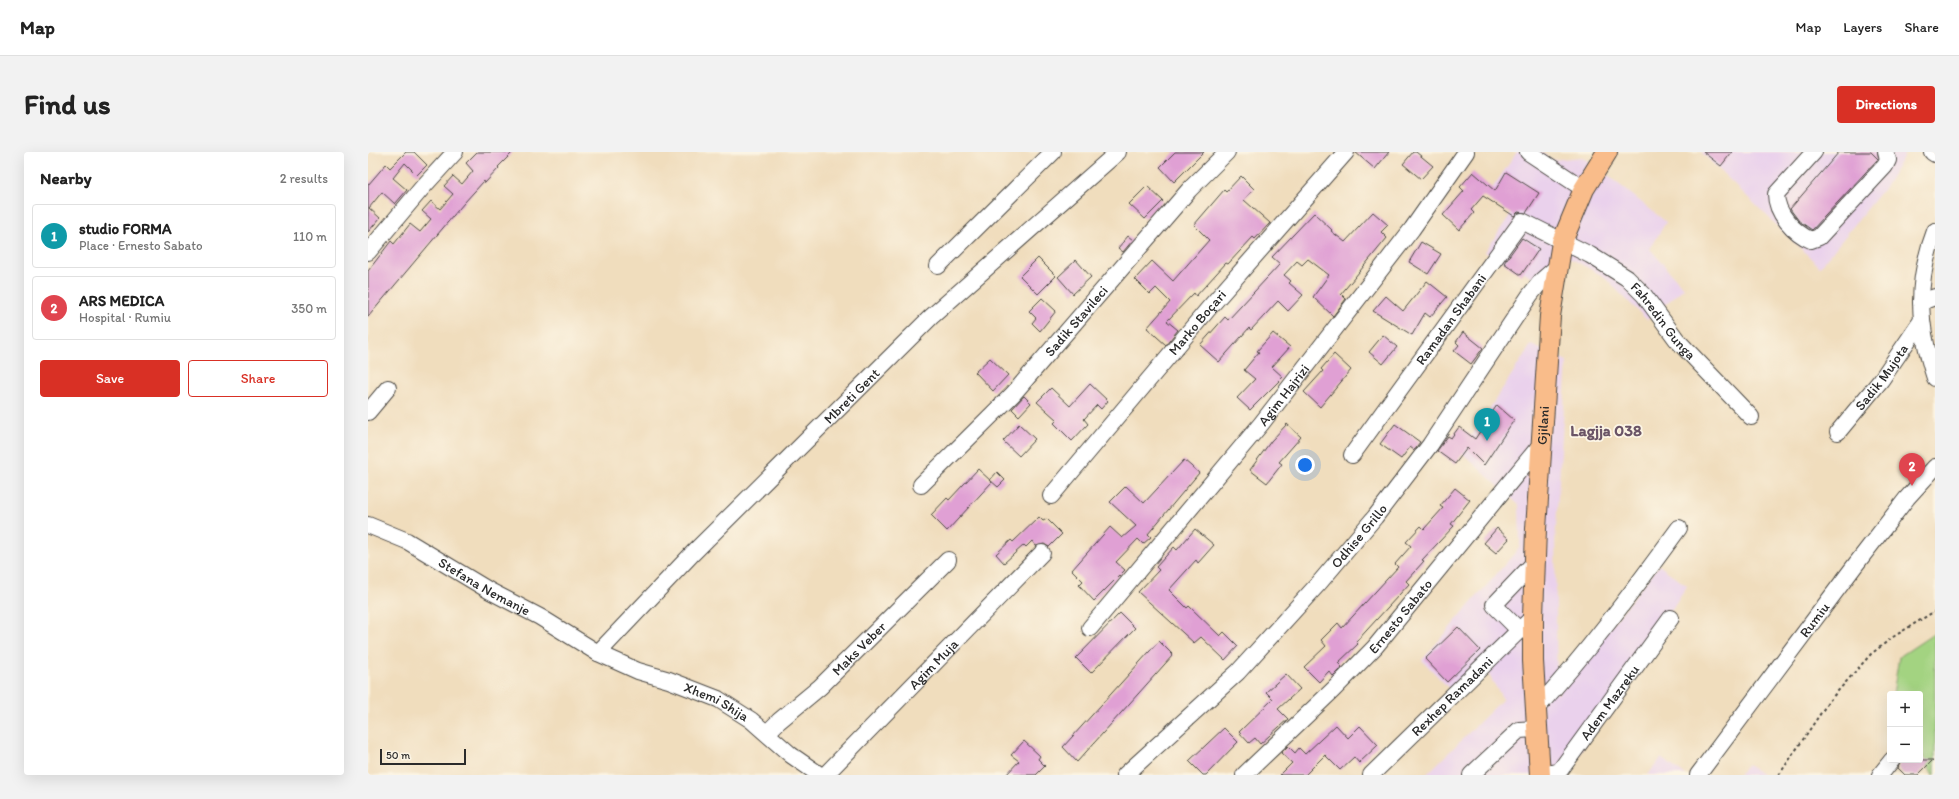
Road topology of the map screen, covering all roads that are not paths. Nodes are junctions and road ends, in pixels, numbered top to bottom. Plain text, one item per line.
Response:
1 (455, 152) edge
2 (1053, 152) edge
3 (1118, 152) edge
4 (1227, 152) edge
5 (1346, 152) edge
6 (1466, 152) edge
7 (1528, 152) edge
8 (1607, 152) edge
9 (1814, 152) edge
10 (1886, 152) edge
11 (1932, 152) edge
12 (1935, 154) edge
13 (1584, 189) junction
14 (1935, 231) edge
15 (1562, 242) junction
16 (368, 252) edge
17 (938, 266) dead end
18 (1557, 267) junction
19 (1928, 300) edge
20 (1922, 320) junction
21 (1935, 378) edge
22 (388, 388) dead end
23 (368, 412) edge
24 (1752, 417) dead end
25 (1838, 432) dead end
26 (1542, 443) junction
27 (1352, 455) dead end
28 (1935, 467) edge
29 (921, 485) dead end
30 (1051, 496) dead end
31 (368, 525) edge
32 (1678, 528) dead end
33 (1042, 554) dead end
34 (948, 560) dead end
35 (1534, 563) junction
36 (1671, 618) dead end
37 (1526, 623) junction
38 (1090, 628) dead end
39 (598, 653) junction
40 (1536, 720) junction
41 (767, 733) junction
42 (1890, 763) edge
43 (820, 775) edge
44 (825, 775) edge
45 (1125, 775) edge
46 (1244, 775) edge
47 (1371, 775) edge
48 (1471, 775) edge
49 (1540, 775) edge
50 (1698, 775) edge
51 (1880, 775) edge

1 - 16 street
2 - 17 street
3 - 39 street, Mbreti Gent
4 - 29 street, Sadik Stavileci
5 - 30 street, Marko Boçari
6 - 38 street, Agim Hajrizi
7 - 13 street
8 - 13 main road, Gjilani
9 - 10 street
11 - 12 street
13 - 15 main road, Gjilani
14 - 19 street
15 - 18 main road, Gjilani
15 - 24 street, Fahredin Gunga
15 - 27 street, Ramadan Shabani
18 - 26 main road, Gjilani
18 - 45 street, Odhise Grillo
19 - 20 street
20 - 21 street
20 - 25 street, Sadik Mujota
22 - 23 street
26 - 35 main road, Gjilani
26 - 46 street, Ernesto Sabato
28 - 50 street, Rumiu
31 - 39 street, Stefana Nemanje
32 - 40 street
33 - 44 street, Agim Muja
34 - 41 street, Maks Veber
35 - 37 main road, Gjilani
35 - 37 street
36 - 49 street, Adem Mazreku
37 - 40 main road, Gjilani
37 - 47 street, Rexhep Ramadani
39 - 41 street, Xhemi Shija
40 - 48 street
40 - 49 main road, Gjilani
41 - 43 street, Xhemi Shija
42 - 51 street

